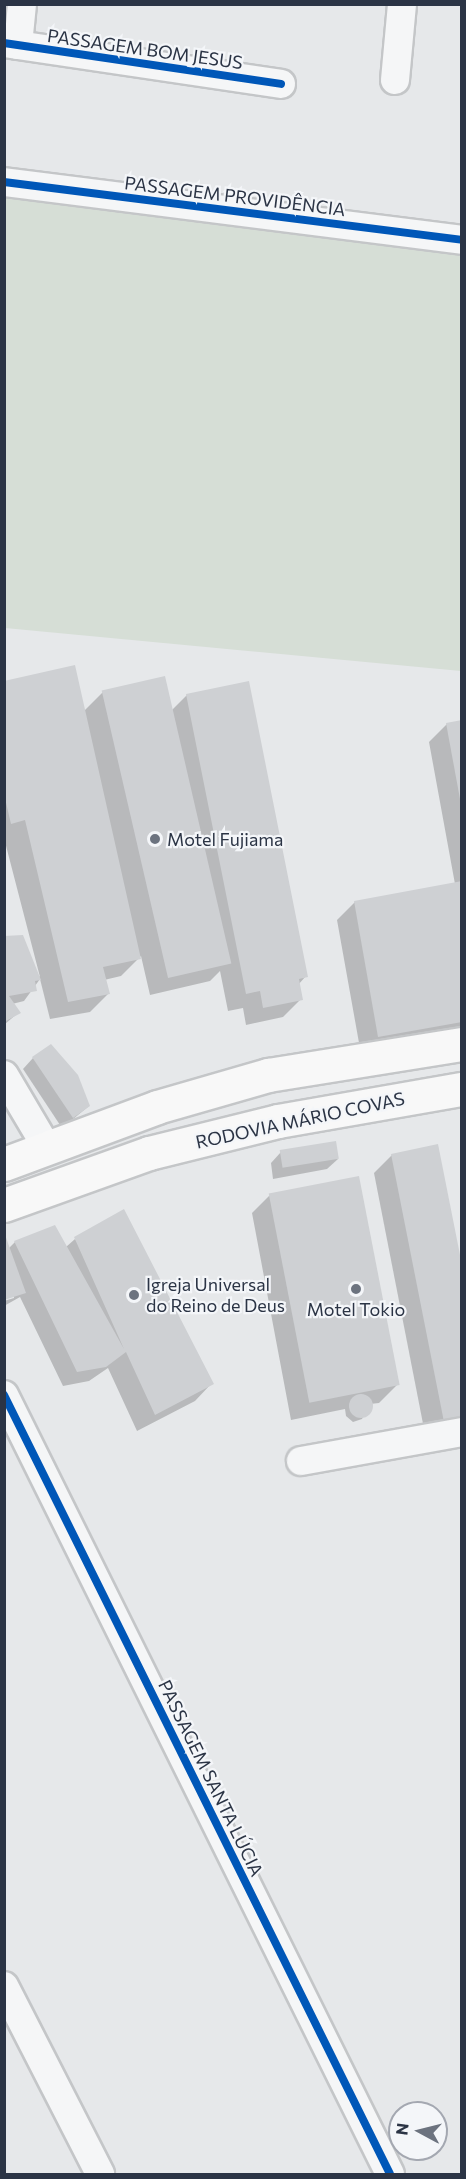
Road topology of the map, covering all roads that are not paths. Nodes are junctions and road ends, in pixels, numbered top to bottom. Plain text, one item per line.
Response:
1 (22, 4) edge
2 (402, 4) edge
3 (11, 44) edge
4 (395, 80) dead end
5 (281, 84) dead end
6 (4, 182) edge
7 (462, 240) edge
8 (462, 1044) edge
9 (4, 1075) edge
10 (461, 1093) edge
11 (46, 1146) junction
12 (4, 1164) edge
13 (4, 1205) edge
14 (4, 1395) edge
15 (462, 1431) edge
16 (301, 1461) dead end
17 (4, 1986) edge
18 (100, 2175) edge
19 (390, 2175) edge

1 - 3 street, PASSAGEM BOM JESUS
2 - 4 street
3 - 5 street, PASSAGEM BOM JESUS
6 - 7 street, PASSAGEM PROVIDÊNCIA
8 - 11 main road
9 - 11 street
10 - 13 main road, RODOVIA MÁRIO COVAS
11 - 12 main road
14 - 19 street, PASSAGEM SANTA LÚCIA
15 - 16 street
17 - 18 street

